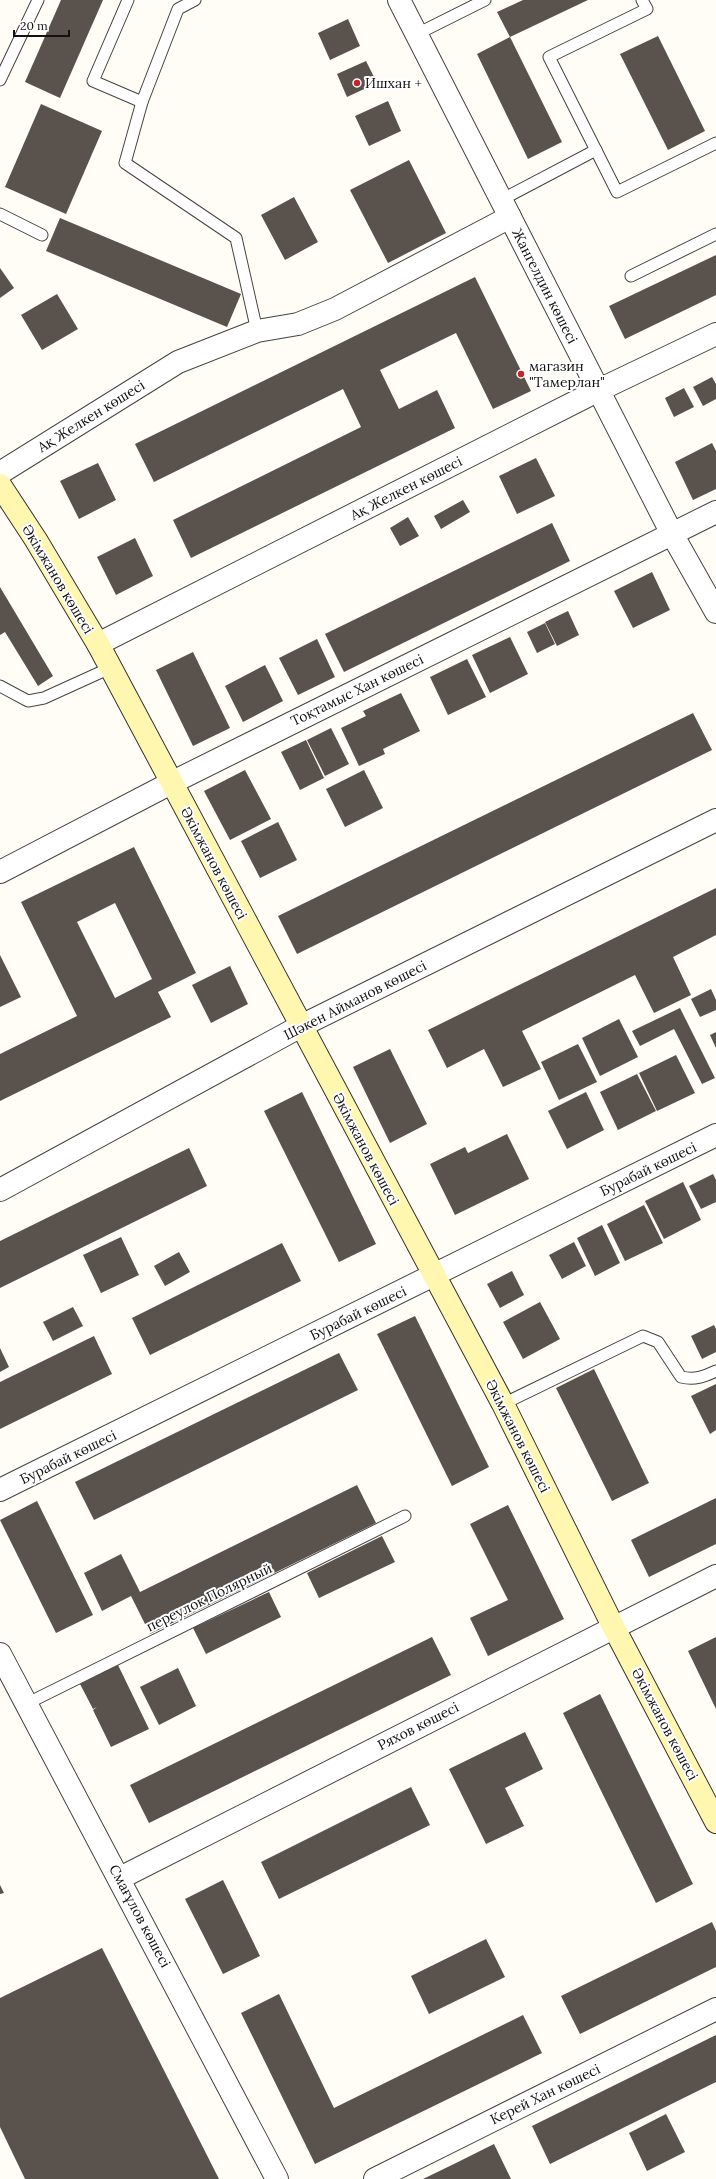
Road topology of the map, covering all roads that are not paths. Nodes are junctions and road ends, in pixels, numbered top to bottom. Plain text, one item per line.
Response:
1 (38, 0) edge
2 (128, 0) edge
3 (195, 0) edge
4 (399, 0) edge
5 (485, 0) edge
6 (642, 0) edge
7 (417, 34) junction
8 (0, 80) edge
9 (142, 102) junction
10 (716, 143) edge
11 (596, 150) junction
12 (506, 208) junction
13 (0, 214) edge
14 (716, 234) edge
15 (42, 235) dead end
16 (631, 276) dead end
17 (257, 331) junction
18 (716, 334) edge
19 (599, 390) junction
20 (0, 473) edge
21 (0, 485) edge
22 (716, 512) edge
23 (672, 534) junction
24 (716, 612) edge
25 (98, 644) junction
26 (110, 668) junction
27 (0, 686) edge
28 (171, 783) junction
29 (716, 820) edge
30 (0, 872) edge
31 (301, 1026) junction
32 (716, 1135) edge
33 (0, 1190) edge
34 (433, 1276) junction
35 (716, 1371) edge
36 (502, 1404) junction
37 (0, 1490) edge
38 (405, 1516) dead end
39 (716, 1576) edge
40 (613, 1626) junction
41 (0, 1654) edge
42 (26, 1704) junction
43 (716, 1822) edge
44 (120, 1878) junction
45 (716, 2009) edge
46 (277, 2179) edge
47 (375, 2179) edge

1 - 8 lane
2 - 9 lane
3 - 9 lane
4 - 7 street, Жангелдин көшесі
5 - 7 lane
6 - 11 lane
7 - 12 street, Жангелдин көшесі
9 - 17 lane
10 - 11 lane
11 - 12 lane
12 - 17 street, Ақ Желкен көшесі
12 - 19 street, Жангелдин көшесі
13 - 15 lane
14 - 16 lane
17 - 20 street, Ақ Желкен көшесі
18 - 19 street, Ақ Желкен көшесі
19 - 23 street, Жангелдин көшесі
19 - 25 street, Ақ Желкен көшесі
21 - 25 main road, Әкімжанов көшесі
22 - 23 street, Тоқтамыс Хан көшесі
23 - 24 street, Жангелдин көшесі
23 - 28 street, Тоқтамыс Хан көшесі
25 - 26 main road, Әкімжанов көшесі
26 - 27 lane
26 - 28 main road, Әкімжанов көшесі
28 - 30 street, Тоқтамыс Хан көшесі
28 - 31 main road, Әкімжанов көшесі
29 - 31 street, Шәкен Айманов көшесі
31 - 33 street, Шәкен Айманов көшесі
31 - 34 main road, Әкімжанов көшесі
32 - 34 street, Бурабай көшесі
34 - 36 main road, Әкімжанов көшесі
34 - 37 street, Бурабай көшесі
35 - 36 lane
36 - 40 main road, Әкімжанов көшесі
38 - 42 lane, переулок Полярный
39 - 40 street, Ряхов көшесі
40 - 43 main road, Әкімжанов көшесі
40 - 44 street, Ряхов көшесі
41 - 42 street, Смағұлов көшесі
42 - 44 street, Смағұлов көшесі
44 - 46 street, Смағұлов көшесі
45 - 47 street, Керей Хан көшесі

